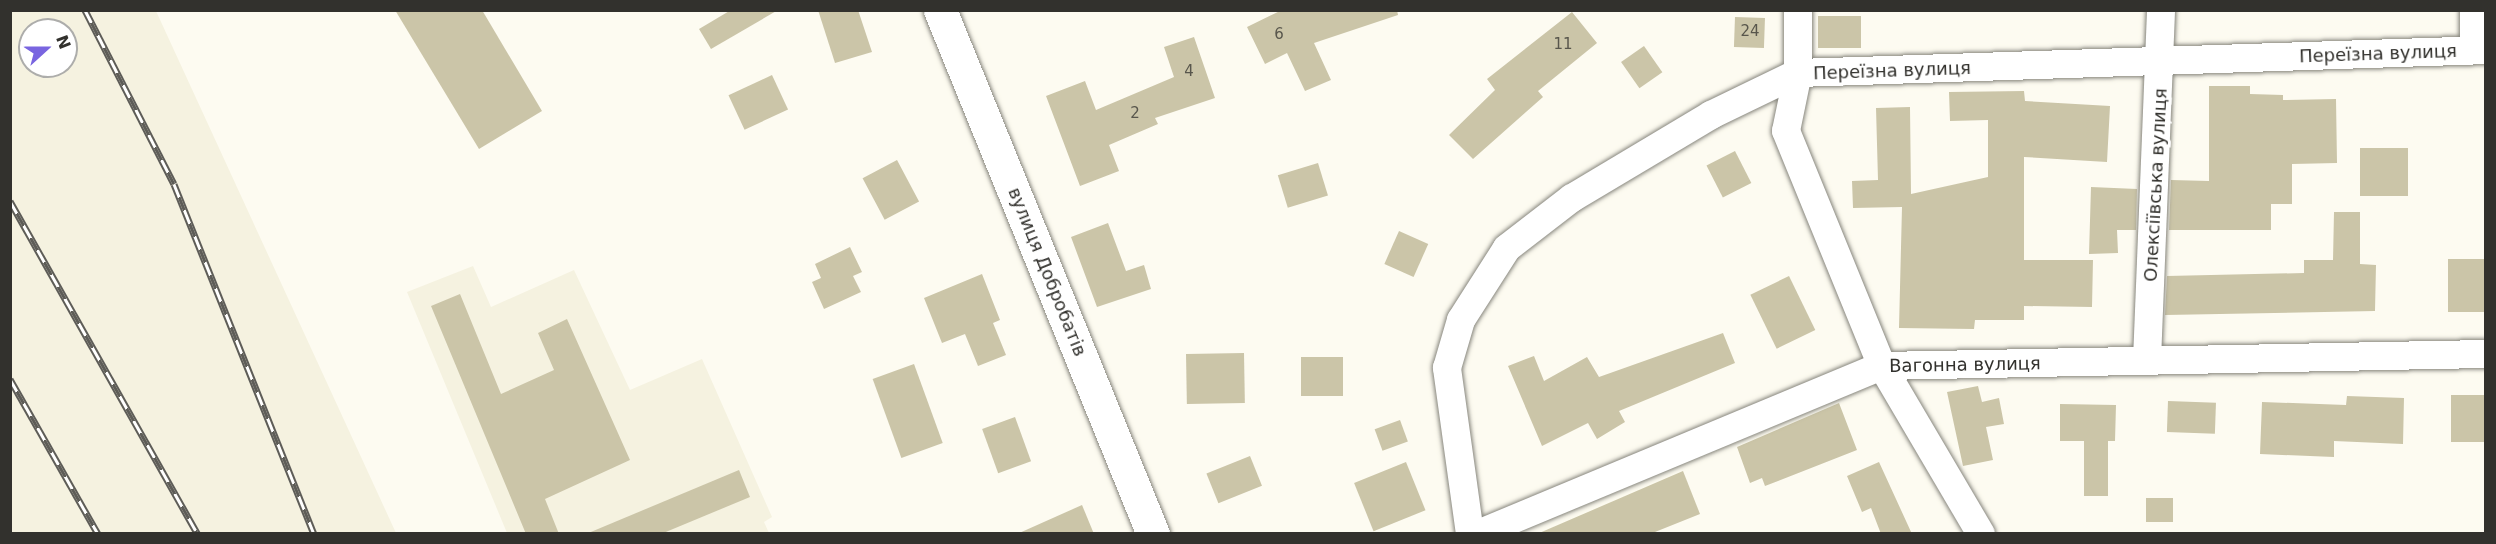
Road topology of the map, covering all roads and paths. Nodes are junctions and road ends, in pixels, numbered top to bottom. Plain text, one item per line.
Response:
1 (940, 10) edge
2 (1798, 10) edge
3 (2161, 10) edge
4 (2474, 10) edge
5 (2480, 49) edge
6 (2162, 63) junction
7 (1798, 73) junction
8 (2486, 354) edge
9 (2147, 360) junction
10 (1882, 366) junction
11 (1153, 534) edge
12 (1470, 534) edge
13 (1478, 534) edge
14 (1981, 534) edge

1 - 11 street, вулиця Добробатів
2 - 7 street
3 - 6 street, Олексіївська вулиця
4 - 5 street
5 - 6 street, Переїзна вулиця
6 - 7 street, Переїзна вулиця
6 - 9 street, Олексіївська вулиця
7 - 10 street
7 - 12 street, Переїзна вулиця
8 - 9 street, Вагонна вулиця
9 - 10 street, Вагонна вулиця
10 - 13 street, Вагонна вулиця
10 - 14 street

